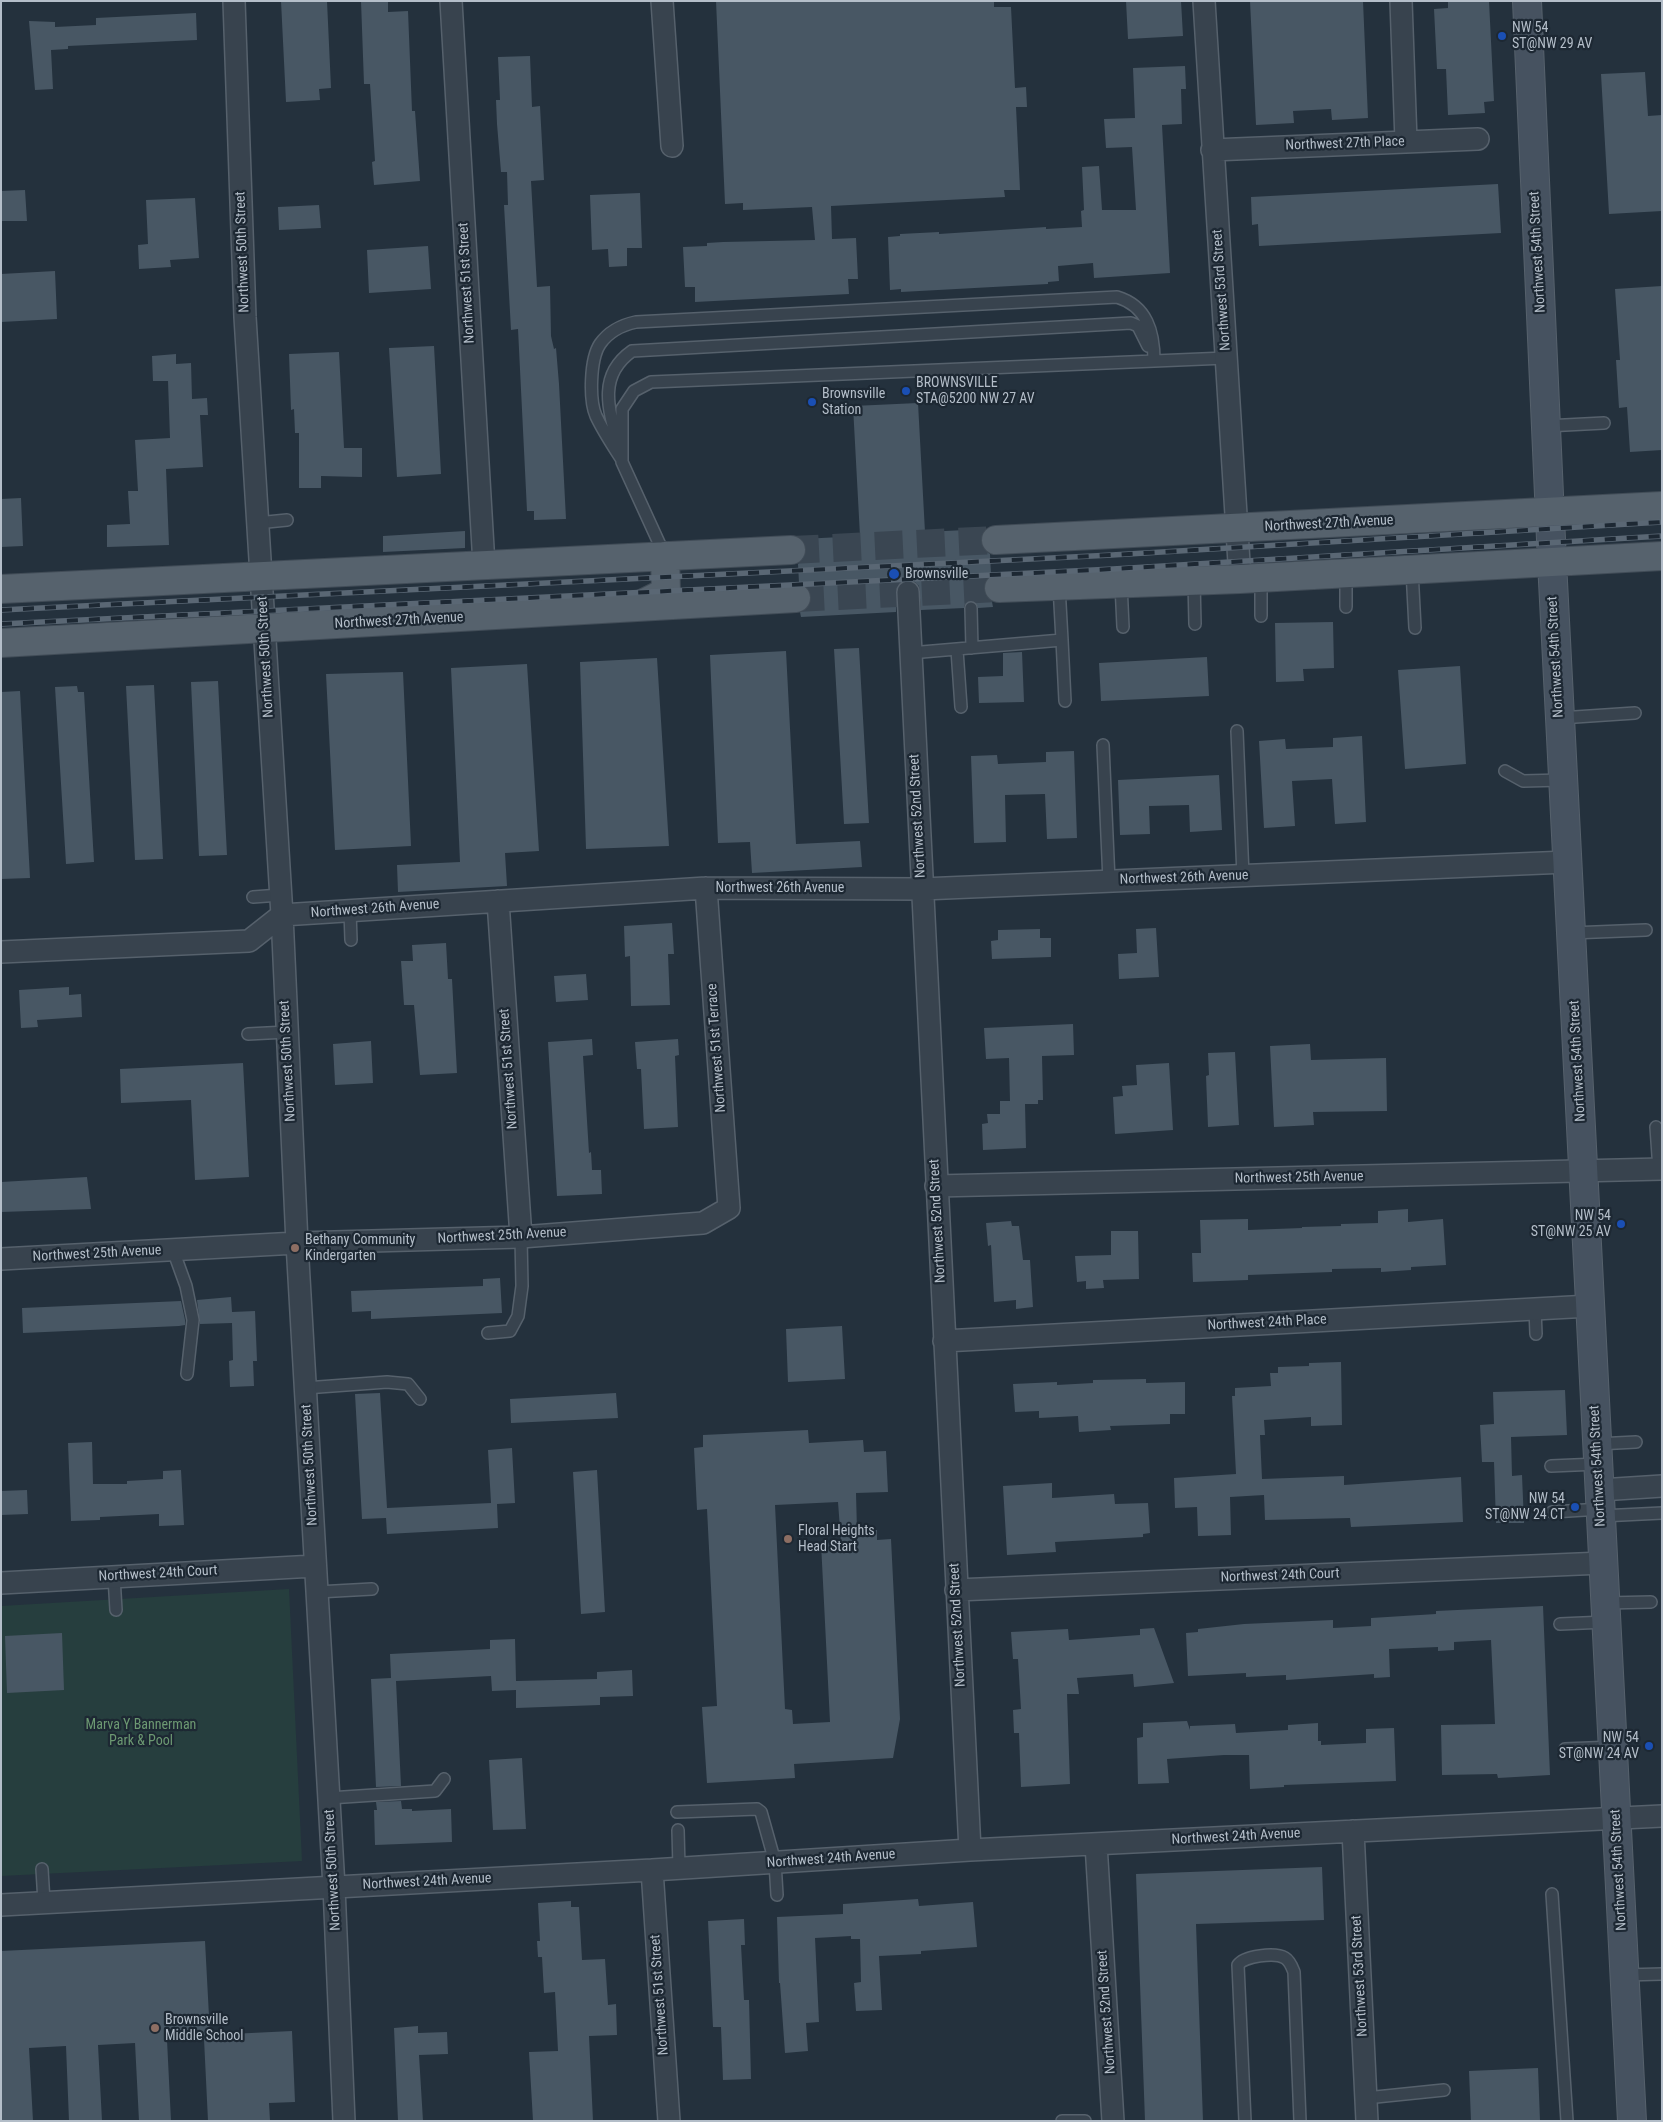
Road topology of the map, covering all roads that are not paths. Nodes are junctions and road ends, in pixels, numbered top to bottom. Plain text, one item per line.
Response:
1 (234, 1) edge
2 (451, 1) edge
3 (662, 1) edge
4 (1204, 1) edge
5 (1401, 1) edge
6 (1526, 1) edge
7 (1478, 139) dead end
8 (1406, 141) junction
9 (672, 146) dead end
10 (1212, 150) junction
11 (1226, 358) junction
12 (1154, 361) junction
13 (1604, 423) dead end
14 (1545, 426) junction
15 (622, 462) junction
16 (1662, 506) edge
17 (1549, 513) junction
18 (287, 520) dead end
19 (257, 523) junction
20 (1237, 528) junction
21 (996, 540) tunnel mouth
22 (791, 550) tunnel mouth
23 (665, 556) junction
24 (1662, 556) edge
25 (1552, 562) junction
26 (484, 565) junction
27 (1412, 570) junction
28 (1346, 573) junction
29 (261, 576) junction
30 (1251, 578) junction
31 (1194, 581) junction
32 (1121, 584) junction
33 (1059, 586) junction
34 (999, 588) tunnel mouth
35 (1, 589) edge
36 (908, 592) dead end
37 (796, 598) tunnel mouth
38 (637, 607) junction
39 (1346, 607) dead end
40 (971, 608) dead end
41 (1261, 616) dead end
42 (1195, 624) dead end
43 (1123, 627) dead end
44 (264, 628) junction
45 (1415, 628) dead end
46 (1062, 640) junction
47 (1, 643) edge
48 (972, 648) junction
49 (958, 650) junction
50 (910, 653) junction
51 (1065, 701) dead end
52 (961, 707) dead end
53 (1635, 712) dead end
54 (1560, 718) junction
55 (1237, 731) dead end
56 (1103, 745) dead end
57 (1505, 771) dead end
58 (1563, 780) junction
59 (1567, 862) junction
60 (1242, 876) junction
61 (1109, 881) junction
62 (706, 888) junction
63 (922, 889) junction
64 (253, 897) dead end
65 (498, 901) junction
66 (281, 905) junction
67 (350, 911) junction
68 (1646, 930) dead end
69 (1571, 933) junction
70 (351, 940) dead end
71 (1, 952) edge
72 (287, 1032) junction
73 (248, 1034) dead end
74 (1656, 1127) dead end
75 (1660, 1170) edge
76 (1583, 1171) junction
77 (936, 1186) junction
78 (729, 1208) joint
79 (521, 1237) junction
80 (297, 1244) junction
81 (173, 1250) junction
82 (1, 1259) edge
83 (1590, 1306) junction
84 (1535, 1309) junction
85 (488, 1333) dead end
86 (1536, 1334) dead end
87 (944, 1341) junction
88 (187, 1374) dead end
89 (305, 1388) junction
90 (420, 1399) dead end
91 (1636, 1442) dead end
92 (1551, 1466) dead end
93 (1599, 1485) junction
94 (1662, 1486) edge
95 (1552, 1512) dead end
96 (1662, 1513) edge
97 (1603, 1563) junction
98 (315, 1566) junction
99 (114, 1577) junction
100 (1, 1583) edge
101 (372, 1589) dead end
102 (956, 1590) junction
103 (317, 1592) junction
104 (1651, 1602) dead end
105 (116, 1610) dead end
106 (1606, 1613) junction
107 (1560, 1624) dead end
108 (1613, 1747) junction
109 (1565, 1749) dead end
110 (444, 1779) dead end
111 (329, 1798) junction
112 (678, 1812) dead end
113 (1662, 1816) edge
114 (1616, 1818) junction
115 (678, 1830) dead end
116 (1353, 1831) junction
117 (1096, 1844) junction
118 (970, 1850) junction
119 (775, 1862) junction
120 (42, 1868) dead end
121 (679, 1868) junction
122 (652, 1870) junction
123 (334, 1887) junction
124 (1552, 1894) dead end
125 (777, 1896) dead end
126 (44, 1902) junction
127 (1, 1905) edge
128 (1662, 1974) edge
129 (1624, 1975) junction
130 (1444, 2090) dead end
131 (1366, 2098) junction
132 (344, 2121) edge
133 (668, 2121) edge
134 (1062, 2121) edge
135 (1085, 2121) edge
136 (1113, 2121) edge
137 (1245, 2121) edge
138 (1300, 2121) edge
139 (1367, 2121) edge
140 (1568, 2121) edge
141 (1632, 2121) edge

1 - 19 street, Northwest 50th Street
2 - 26 street, Northwest 51st Street
3 - 9 street
4 - 10 street, Northwest 53rd Street
5 - 8 street
6 - 14 main road, Northwest 54th Street
7 - 8 street, Northwest 27th Place
8 - 10 street, Northwest 27th Place
10 - 11 street, Northwest 53rd Street
11 - 12 lane
11 - 20 street, Northwest 53rd Street
12 - 15 lane
12 - 15 lane
12 - 15 lane
13 - 14 lane
14 - 17 main road, Northwest 54th Street
15 - 23 lane
16 - 17 main road, Northwest 27th Avenue
17 - 20 main road, Northwest 27th Avenue
17 - 25 main road, Northwest 54th Street
18 - 19 lane
19 - 29 street, Northwest 50th Street
20 - 21 main road, Northwest 27th Avenue
20 - 30 street, Northwest 53rd Street
22 - 23 main road
23 - 26 main road
23 - 38 main road
24 - 25 main road
25 - 27 main road
25 - 54 main road, Northwest 54th Street
26 - 29 main road
27 - 28 main road
27 - 45 lane
28 - 30 main road
28 - 39 lane
29 - 35 main road
29 - 44 street, Northwest 50th Street
30 - 31 main road
30 - 41 lane
31 - 32 main road
31 - 42 lane
32 - 33 main road
32 - 43 lane
33 - 34 main road
33 - 46 lane
36 - 50 street, Northwest 52nd Street
37 - 38 main road, Northwest 27th Avenue
38 - 44 main road, Northwest 27th Avenue
40 - 48 lane
44 - 47 main road, Northwest 27th Avenue
44 - 66 street, Northwest 50th Street
46 - 48 lane
46 - 51 lane
48 - 49 lane
49 - 50 lane
49 - 52 lane
50 - 63 street, Northwest 52nd Street
53 - 54 lane
54 - 58 main road, Northwest 54th Street
55 - 60 lane
56 - 61 lane
57 - 58 lane
58 - 59 main road, Northwest 54th Street
59 - 60 street, Northwest 26th Avenue
59 - 69 main road, Northwest 54th Street
60 - 61 street, Northwest 26th Avenue
61 - 63 street, Northwest 26th Avenue
62 - 63 street, Northwest 26th Avenue
62 - 65 street, Northwest 26th Avenue
62 - 78 street, Northwest 51st Terrace
63 - 77 street, Northwest 52nd Street
64 - 66 lane
65 - 67 street, Northwest 26th Avenue
65 - 79 street, Northwest 51st Street
66 - 67 street, Northwest 26th Avenue
66 - 71 street
66 - 72 street, Northwest 50th Street
67 - 70 lane
68 - 69 lane
69 - 76 main road, Northwest 54th Street
72 - 73 lane
72 - 80 street, Northwest 50th Street
74 - 75 lane
75 - 76 street, Northwest 25th Avenue
76 - 77 street, Northwest 25th Avenue
76 - 83 main road, Northwest 54th Street
77 - 87 street, Northwest 52nd Street
78 - 79 street, Northwest 25th Avenue
79 - 80 street, Northwest 25th Avenue
79 - 85 lane
80 - 81 street, Northwest 25th Avenue
80 - 89 street, Northwest 50th Street
81 - 82 street, Northwest 25th Avenue
81 - 88 lane
83 - 84 street, Northwest 24th Place
83 - 93 main road, Northwest 54th Street
84 - 86 lane
84 - 87 street, Northwest 24th Place
87 - 102 street, Northwest 52nd Street
89 - 90 lane
89 - 98 street, Northwest 50th Street
91 - 93 lane
92 - 93 lane
93 - 94 street
93 - 95 lane
93 - 96 lane
93 - 97 main road, Northwest 54th Street
97 - 102 street, Northwest 24th Court
97 - 106 main road, Northwest 54th Street
98 - 99 street, Northwest 24th Court
98 - 103 street, Northwest 50th Street
99 - 100 street, Northwest 24th Court
99 - 105 lane
101 - 103 lane
102 - 118 street, Northwest 52nd Street
103 - 111 street, Northwest 50th Street
104 - 106 lane
106 - 107 lane
106 - 108 main road, Northwest 54th Street
108 - 109 lane
108 - 114 main road, Northwest 54th Street
110 - 111 lane
111 - 123 street, Northwest 50th Street
112 - 119 lane
113 - 114 street, Northwest 24th Avenue
114 - 116 street, Northwest 24th Avenue
114 - 129 main road, Northwest 54th Street
115 - 121 lane
116 - 117 street, Northwest 24th Avenue
116 - 131 street, Northwest 53rd Street
117 - 118 street, Northwest 24th Avenue
117 - 136 street, Northwest 52nd Street
118 - 119 street, Northwest 24th Avenue
119 - 121 street, Northwest 24th Avenue
119 - 125 lane
120 - 126 lane
121 - 122 street, Northwest 24th Avenue
122 - 123 street, Northwest 24th Avenue
122 - 133 street, Northwest 51st Street
123 - 126 street, Northwest 24th Avenue
123 - 132 street, Northwest 50th Street
124 - 140 lane
126 - 127 street, Northwest 24th Avenue
128 - 129 lane
129 - 141 main road, Northwest 54th Street
130 - 131 lane
131 - 139 street, Northwest 53rd Street
134 - 135 lane
137 - 138 lane

